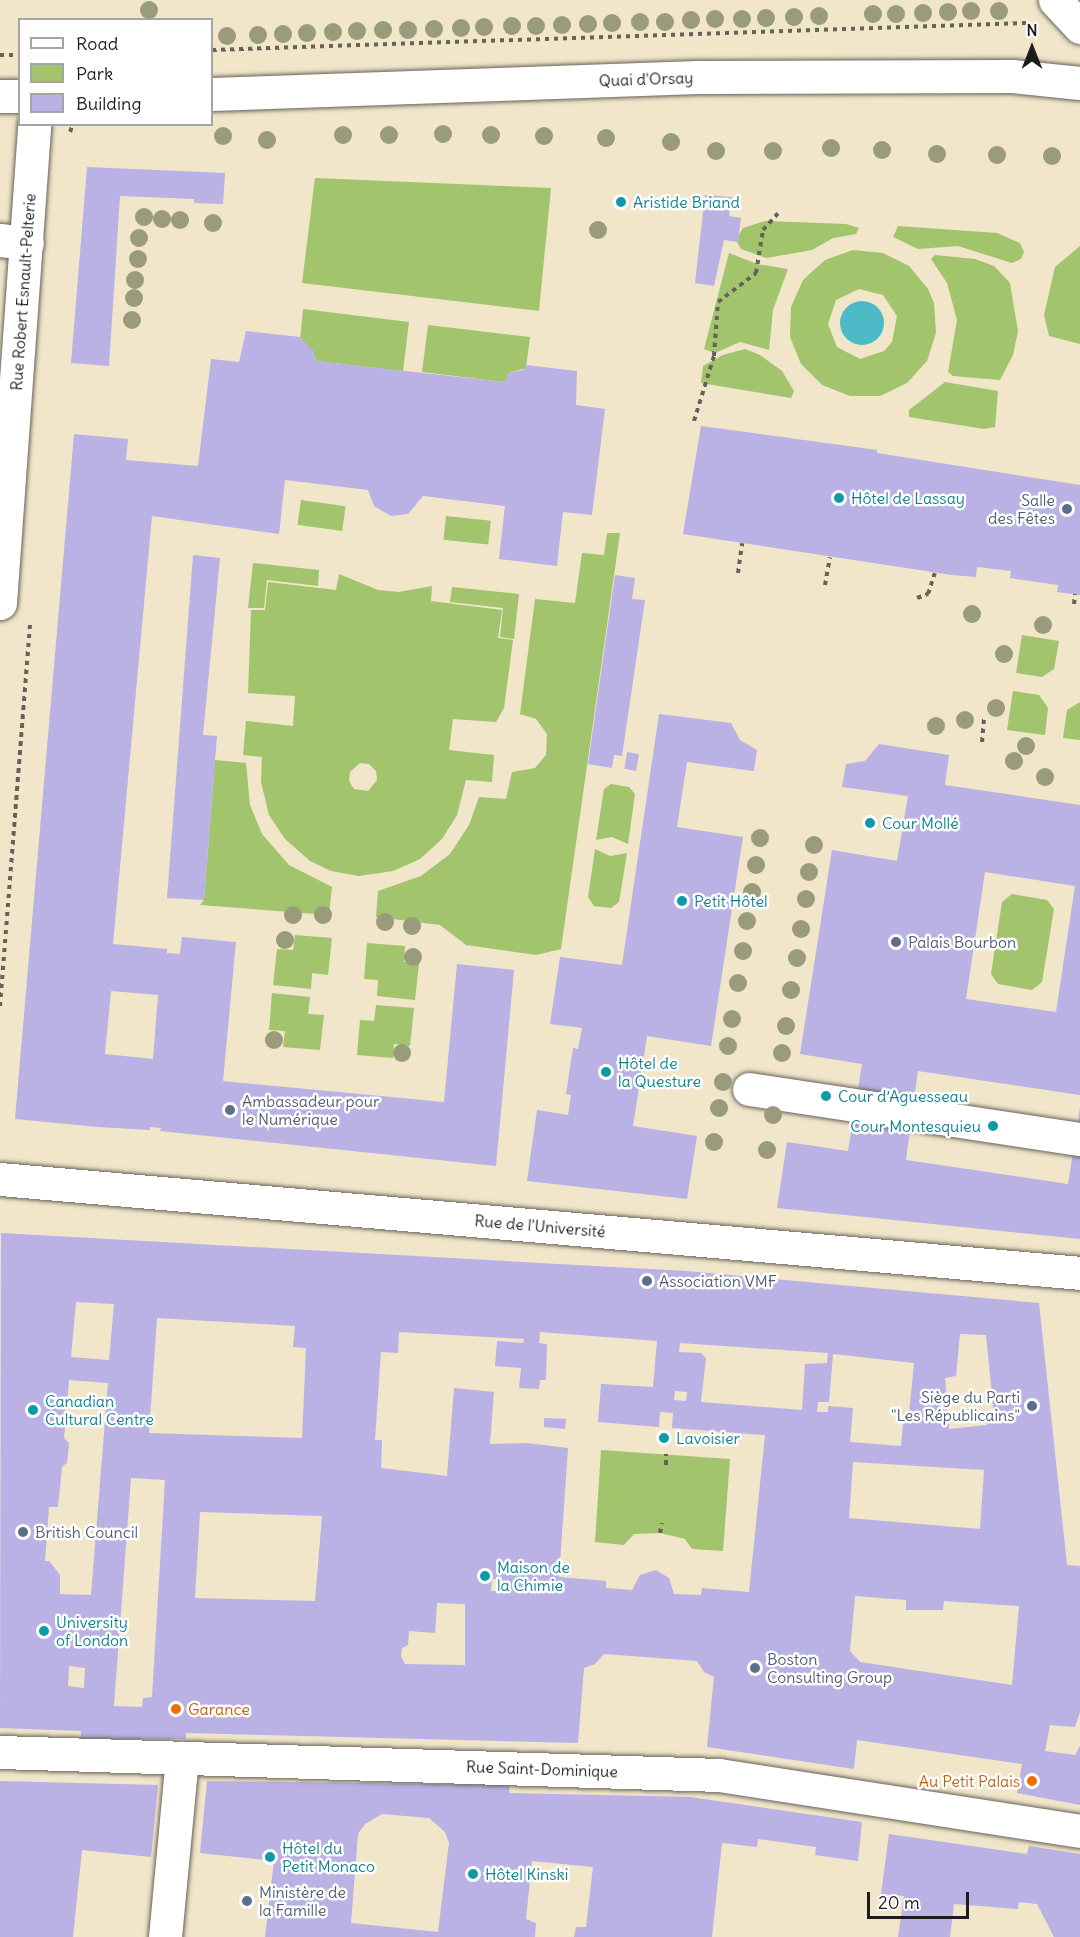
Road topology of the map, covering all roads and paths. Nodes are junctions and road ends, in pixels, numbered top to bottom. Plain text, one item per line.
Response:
1 (1055, 0) edge
2 (1079, 26) edge
3 (213, 50) edge
4 (18, 55) edge
5 (0, 56) edge
6 (1080, 83) edge
7 (213, 94) edge
8 (0, 96) edge
9 (18, 96) edge
10 (34, 126) edge
11 (779, 212) dead end
12 (13, 255) edge
13 (694, 421) dead end
14 (742, 543) dead end
15 (830, 557) dead end
16 (738, 573) dead end
17 (934, 573) dead end
18 (825, 585) dead end
19 (1075, 594) dead end
20 (917, 598) dead end
21 (0, 603) edge
22 (1074, 604) dead end
23 (984, 718) dead end
24 (982, 742) dead end
25 (749, 1089) dead end
26 (1080, 1139) edge
27 (0, 1179) edge
28 (1080, 1273) edge
29 (666, 1454) dead end
30 (666, 1465) dead end
31 (662, 1523) dead end
32 (660, 1533) dead end
33 (0, 1752) edge
34 (182, 1758) junction
35 (1080, 1831) edge
36 (165, 1937) edge

1 - 2 street
2 - 3 path
4 - 5 path
6 - 7 street, Quai d'Orsay
8 - 9 street
10 - 12 street, Rue Robert Esnault-Pelterie
11 - 13 path
12 - 21 street, Rue Robert Esnault-Pelterie
14 - 16 path
15 - 18 path
17 - 20 path
19 - 22 path
23 - 24 path
25 - 26 street
27 - 28 street, Rue de l'Université
29 - 30 path
31 - 32 path
33 - 34 street, Rue Saint-Dominique
34 - 35 street, Rue Saint-Dominique
34 - 36 street

